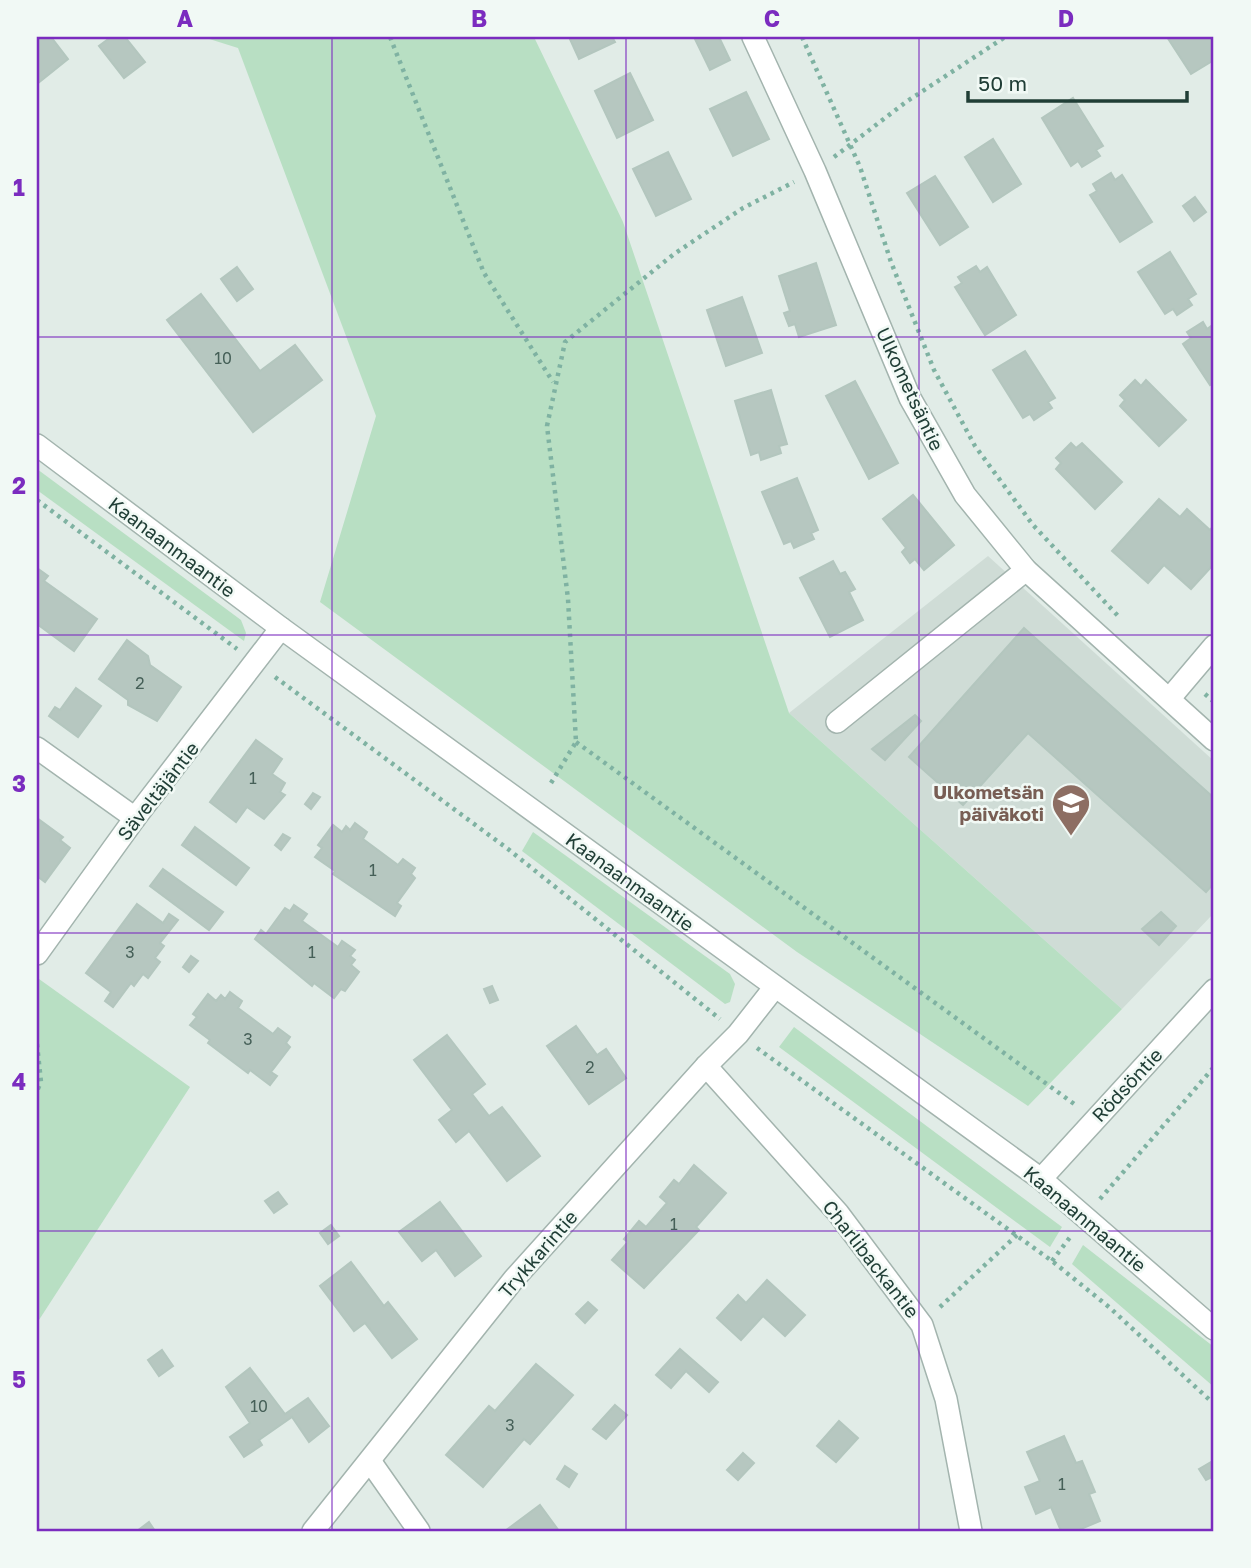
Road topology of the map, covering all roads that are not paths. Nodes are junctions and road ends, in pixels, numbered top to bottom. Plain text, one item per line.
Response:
1 (753, 37) edge
2 (37, 445) edge
3 (1026, 570) junction
4 (281, 628) junction
5 (1214, 646) edge
6 (1170, 698) junction
7 (837, 722) dead end
8 (1214, 740) edge
9 (37, 748) edge
10 (135, 818) junction
11 (37, 954) edge
12 (774, 988) junction
13 (1214, 990) edge
14 (706, 1066) junction
15 (1041, 1179) junction
16 (1214, 1328) edge
17 (370, 1461) junction
18 (313, 1531) edge
19 (419, 1531) edge
20 (971, 1531) edge

1 - 3 street, Ulkometsäntie
2 - 4 street, Kaanaanmaantie
3 - 6 street, Ulkometsäntie
3 - 7 street
4 - 10 street, Säveltäjäntie
4 - 12 street, Kaanaanmaantie
5 - 6 street
6 - 8 street, Ulkometsäntie
9 - 10 street
10 - 11 street, Säveltäjäntie
12 - 14 street, Trykkarintie
12 - 15 street, Kaanaanmaantie
13 - 15 street, Rödsöntie
14 - 17 street, Trykkarintie
14 - 20 street, Charlibackantie
15 - 16 street, Kaanaanmaantie
17 - 18 street, Trykkarintie
17 - 19 street

